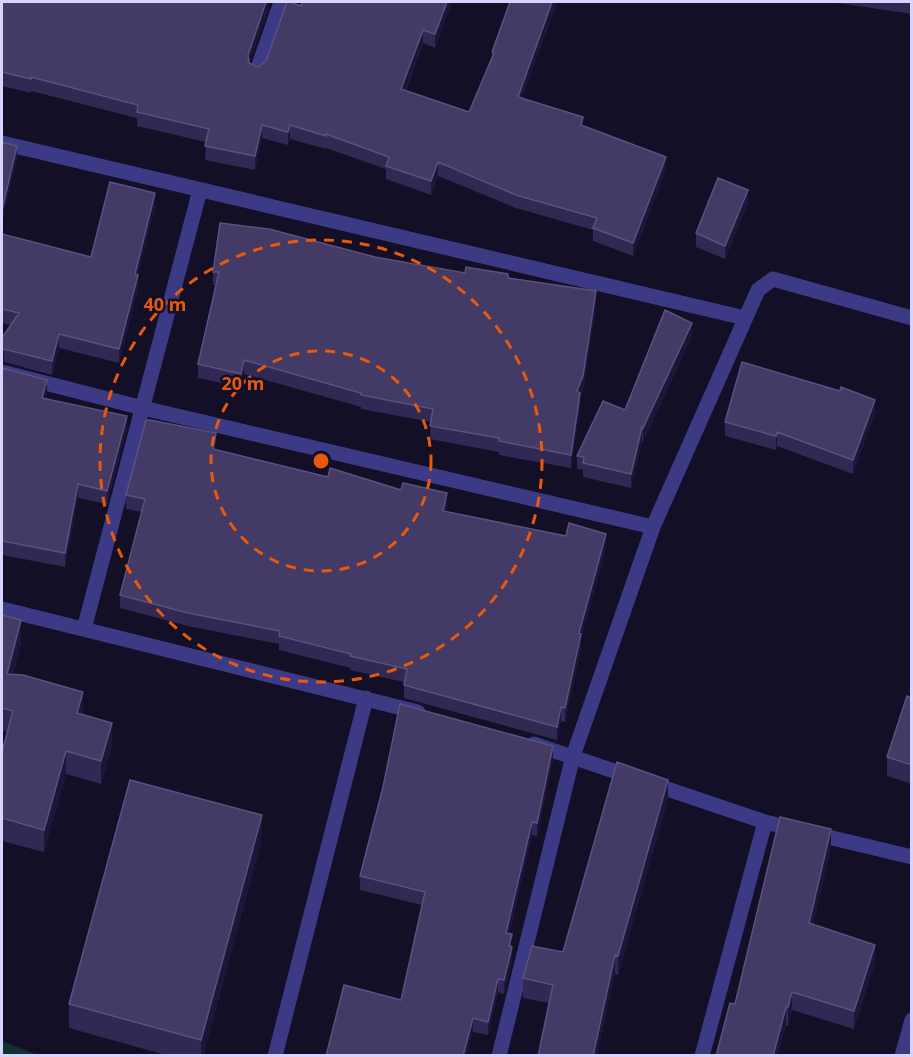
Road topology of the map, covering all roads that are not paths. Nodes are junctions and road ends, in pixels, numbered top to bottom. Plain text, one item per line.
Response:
1 (281, 2) edge
2 (257, 71) edge
3 (2, 143) edge
4 (200, 190) junction
5 (745, 318) junction
6 (912, 318) edge
7 (2, 372) edge
8 (143, 408) junction
9 (653, 527) junction
10 (2, 609) edge
11 (84, 629) junction
12 (366, 698) junction
13 (433, 716) edge
14 (523, 741) edge
15 (573, 756) junction
16 (765, 822) junction
17 (912, 857) edge
18 (912, 1020) edge
19 (275, 1056) edge
20 (499, 1056) edge
21 (702, 1056) edge
22 (902, 1056) edge

1 - 2 street
3 - 4 street
4 - 5 street
4 - 8 street
5 - 6 street
5 - 9 street
7 - 8 street
8 - 9 street
8 - 11 street
9 - 15 street
10 - 11 street
11 - 12 street
12 - 13 street
12 - 19 street
14 - 15 street
15 - 16 street
15 - 20 street
16 - 17 street
16 - 21 street
18 - 22 street

